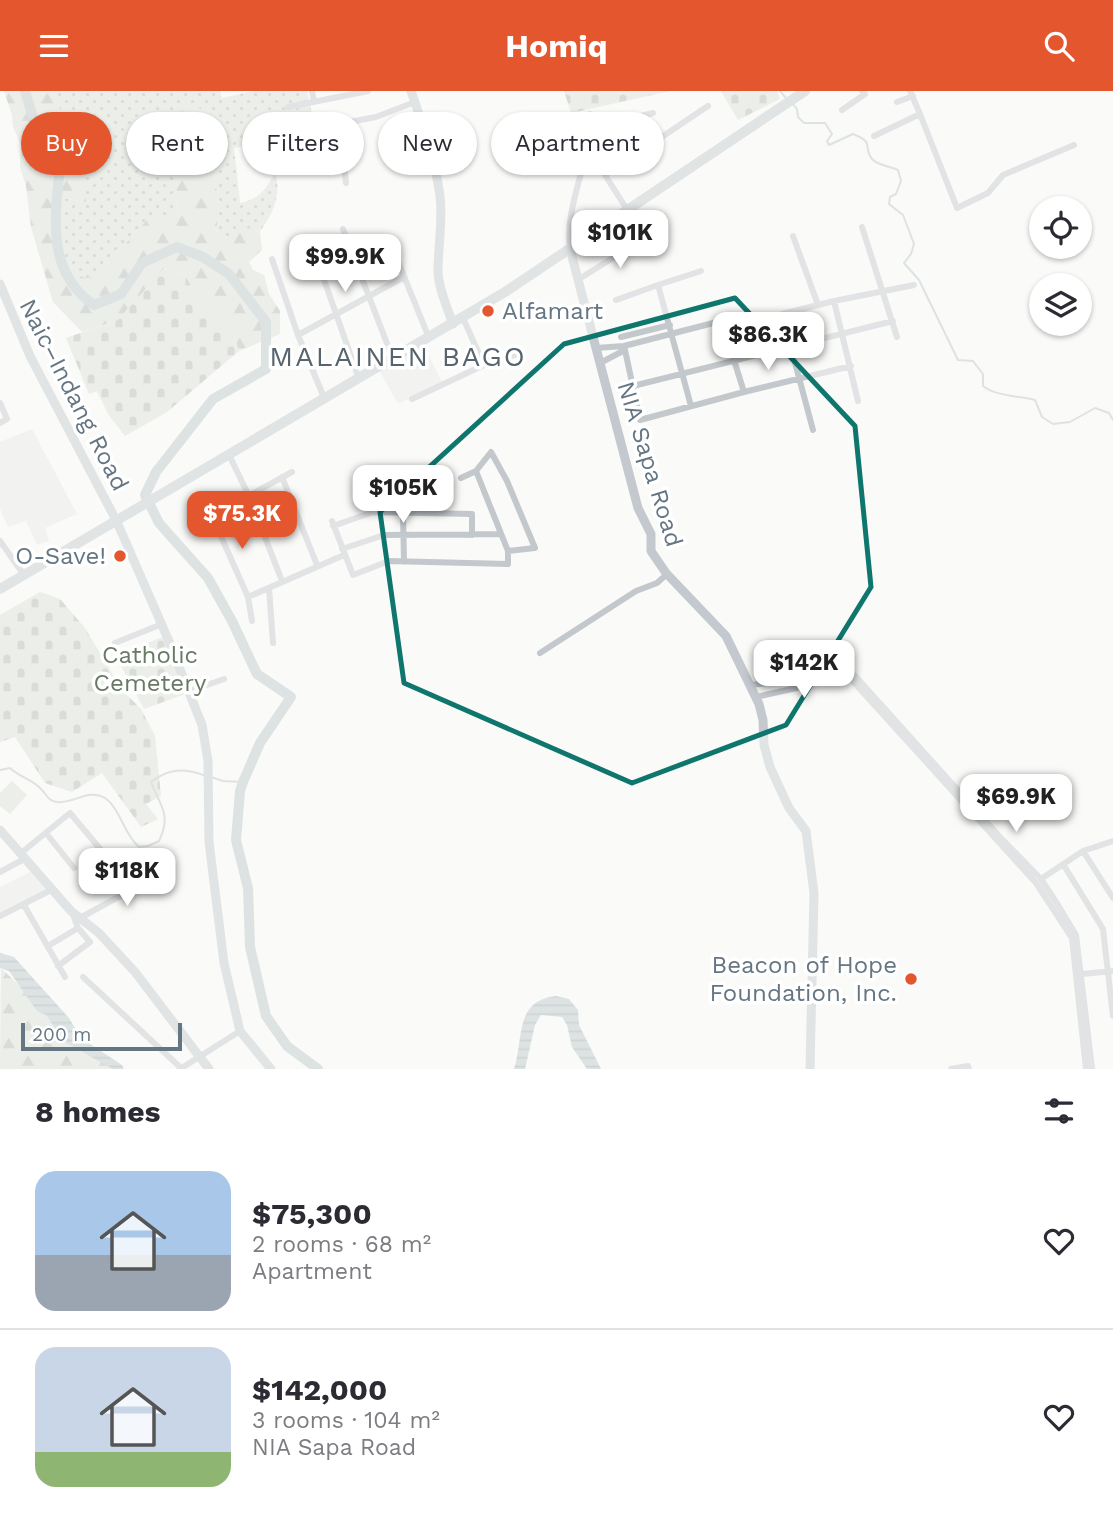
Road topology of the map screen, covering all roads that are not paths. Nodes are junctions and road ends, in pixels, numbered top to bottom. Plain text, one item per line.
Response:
1 (312, 91) edge
2 (368, 91) edge
3 (411, 91) edge
4 (805, 91) edge
5 (862, 91) edge
6 (911, 94) edge
7 (314, 101) junction
8 (415, 102) junction
9 (897, 102) dead end
10 (708, 106) dead end
11 (288, 107) dead end
12 (842, 110) dead end
13 (920, 114) junction
14 (664, 135) edge
15 (874, 136) dead end
16 (1074, 145) dead end
17 (581, 175) edge
18 (605, 175) edge
19 (346, 183) dead end
20 (628, 211) junction
21 (862, 227) dead end
22 (343, 229) dead end
23 (793, 236) dead end
24 (309, 237) dead end
25 (645, 238) dead end
26 (391, 244) dead end
27 (570, 249) junction
28 (272, 259) dead end
29 (701, 271) dead end
30 (404, 277) junction
31 (579, 279) junction
32 (0, 284) edge
33 (658, 285) junction
34 (914, 285) dead end
35 (883, 292) junction
36 (368, 296) junction
37 (616, 300) dead end
38 (834, 301) junction
39 (818, 305) junction
40 (335, 315) junction
41 (458, 321) junction
42 (893, 321) junction
43 (670, 324) junction
44 (843, 332) junction
45 (298, 335) junction
46 (673, 336) junction
47 (621, 337) dead end
48 (897, 337) dead end
49 (429, 338) junction
50 (789, 345) junction
51 (597, 348) junction
52 (625, 348) junction
53 (515, 355) dead end
54 (393, 359) junction
55 (734, 359) junction
56 (600, 363) junction
57 (483, 365) junction
58 (851, 366) junction
59 (682, 373) junction
60 (798, 378) junction
61 (359, 379) junction
62 (633, 386) junction
63 (744, 392) junction
64 (412, 399) dead end
65 (325, 400) junction
66 (858, 401) dead end
67 (0, 403) edge
68 (691, 406) junction
69 (0, 423) edge
70 (813, 430) dead end
71 (229, 459) junction
72 (476, 471) junction
73 (292, 473) dead end
74 (282, 477) junction
75 (461, 478) dead end
76 (249, 496) junction
77 (403, 512) junction
78 (117, 522) junction
79 (404, 534) junction
80 (501, 534) junction
81 (472, 535) junction
82 (0, 541) edge
83 (508, 551) junction
84 (343, 552) junction
85 (404, 562) junction
86 (317, 565) junction
87 (667, 574) junction
88 (24, 575) junction
89 (282, 581) junction
90 (269, 588) junction
91 (0, 589) edge
92 (248, 597) junction
93 (252, 621) dead end
94 (162, 624) junction
95 (115, 643) dead end
96 (273, 643) dead end
97 (540, 653) dead end
98 (839, 663) junction
99 (224, 679) dead end
100 (795, 684) junction
101 (751, 685) junction
102 (190, 691) junction
103 (756, 697) junction
104 (0, 830) edge
105 (46, 833) junction
106 (1112, 844) edge
107 (1083, 851) junction
108 (24, 855) junction
109 (107, 857) dead end
110 (1063, 864) junction
111 (74, 868) dead end
112 (0, 872) edge
113 (110, 874) dead end
114 (1041, 879) junction
115 (53, 890) junction
116 (1113, 898) edge
117 (24, 905) junction
118 (0, 916) edge
119 (79, 923) junction
120 (48, 946) junction
121 (58, 966) junction
122 (1110, 971) edge
123 (1082, 974) junction
124 (65, 977) dead end
125 (83, 977) dead end
126 (1112, 998) edge
127 (1113, 1016) edge
128 (240, 1031) junction
129 (199, 1058) junction
130 (180, 1069) edge
131 (209, 1069) edge
132 (271, 1069) edge
133 (810, 1069) edge
134 (951, 1069) edge
135 (969, 1069) edge
136 (1086, 1069) edge
137 (1093, 1069) edge

1 - 7 street
2 - 7 street
3 - 8 street
4 - 20 main road
5 - 12 street
6 - 9 street
6 - 13 street
7 - 11 street
8 - 19 street
8 - 41 street
10 - 14 street
13 - 15 street
13 - 16 street
17 - 27 street
18 - 20 street
20 - 27 main road
21 - 35 street
22 - 36 street
23 - 39 street
24 - 40 street
25 - 31 street
26 - 30 street
27 - 31 street, NIA Sapa Road
27 - 41 main road
28 - 45 street
29 - 33 street
30 - 36 street
30 - 49 street
31 - 51 street, NIA Sapa Road
32 - 78 street, Naic–Indang Road
33 - 37 street
33 - 43 street
34 - 35 street
35 - 38 street
35 - 42 street
36 - 40 street
36 - 54 street
38 - 39 street
38 - 44 street
39 - 50 street
40 - 45 street
40 - 61 street
41 - 49 main road
41 - 57 street
42 - 44 street
42 - 48 street
43 - 46 street
43 - 47 street
44 - 50 street
44 - 58 street
45 - 65 street
46 - 52 street
46 - 55 street
46 - 59 street
49 - 54 main road
50 - 55 street
50 - 60 street
51 - 52 street
51 - 56 street, NIA Sapa Road
52 - 56 street
52 - 62 street
53 - 57 street
54 - 61 main road
55 - 59 street
55 - 63 street
56 - 87 street, NIA Sapa Road
57 - 64 street
58 - 60 street
58 - 66 street
59 - 62 street
59 - 68 street
60 - 63 street
60 - 70 street
61 - 65 main road
62 - 68 street
63 - 68 street
65 - 71 main road
67 - 69 street
71 - 76 street
71 - 78 main road
72 - 75 street
72 - 80 street
72 - 83 street
73 - 74 street
74 - 76 street
74 - 86 street
76 - 89 street
76 - 92 street
77 - 79 street
77 - 81 street
77 - 84 street
78 - 88 main road
78 - 94 street, Naic–Indang Road
79 - 81 street
79 - 84 street
79 - 85 street
80 - 81 street
80 - 83 street
82 - 88 street
83 - 85 street
84 - 85 street
84 - 86 street
86 - 89 street
87 - 97 street
87 - 101 street, NIA Sapa Road
88 - 91 main road
89 - 90 street
90 - 92 street
90 - 96 street
92 - 93 street
94 - 95 street
94 - 102 street, Naic–Indang Road
98 - 100 street
98 - 114 street
98 - 136 street
99 - 102 street
100 - 101 street
100 - 103 street
101 - 103 street, NIA Sapa Road
102 - 128 street, Naic–Indang Road
103 - 133 street, NIA Sapa Road
104 - 108 street
105 - 108 street
105 - 109 street
105 - 111 street
106 - 107 street
107 - 110 street
107 - 116 street
108 - 112 street
108 - 115 street
110 - 114 street
110 - 122 street
113 - 119 street
114 - 123 street
115 - 117 street
115 - 119 street
117 - 118 street
117 - 120 street
119 - 120 street
119 - 121 street
119 - 129 street
120 - 121 street
121 - 124 street
122 - 123 street
122 - 126 street
123 - 137 street
125 - 130 street
126 - 127 street
128 - 129 street
128 - 132 street
129 - 130 street
129 - 131 street
134 - 135 street
136 - 137 street

